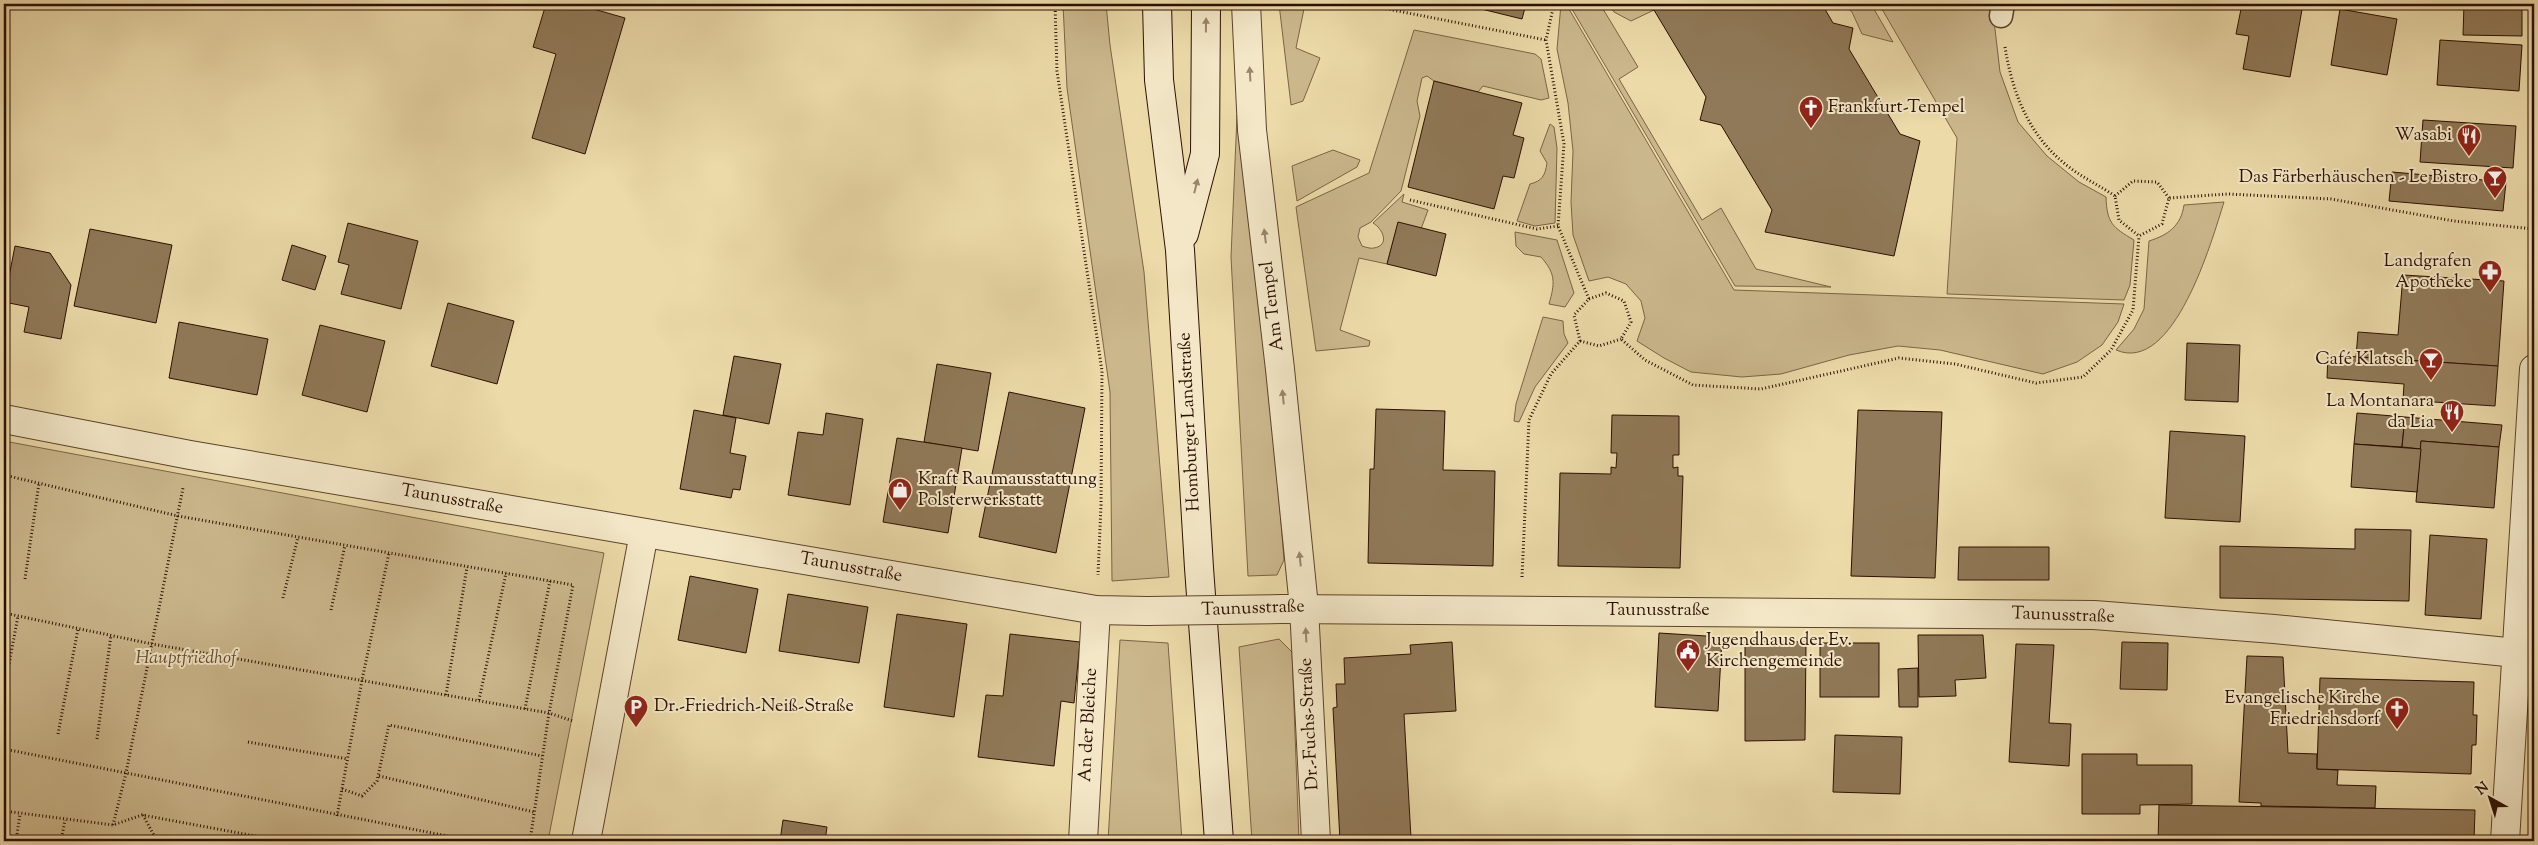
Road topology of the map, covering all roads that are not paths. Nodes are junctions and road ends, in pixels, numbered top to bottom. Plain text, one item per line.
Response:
1 (1144, 4) edge
2 (1157, 4) edge
3 (1206, 4) edge
4 (1246, 4) edge
5 (1159, 80) junction
6 (1180, 250) junction
7 (2534, 369) edge
8 (4, 419) edge
9 (2532, 421) edge
10 (644, 533) junction
11 (1293, 608) junction
12 (1096, 610) junction
13 (2517, 653) junction
14 (586, 841) edge
15 (1083, 841) edge
16 (1219, 841) edge
17 (1316, 841) edge
18 (2505, 841) edge

1 - 5 street
2 - 5 street, Homburger Landstraße
6 -> 3 street
11 -> 4 street, Am Tempel
5 - 6 street, Homburger Landstraße
6 - 16 street, Homburger Landstraße
7 - 9 street
8 - 10 street, Taunusstraße
9 - 13 street
10 - 12 street, Taunusstraße
10 - 14 street
11 - 12 street, Taunusstraße, bridge
11 - 13 street, Taunusstraße
17 -> 11 street, Dr.-Fuchs-Straße
12 - 15 street, An der Bleiche
13 - 18 street

